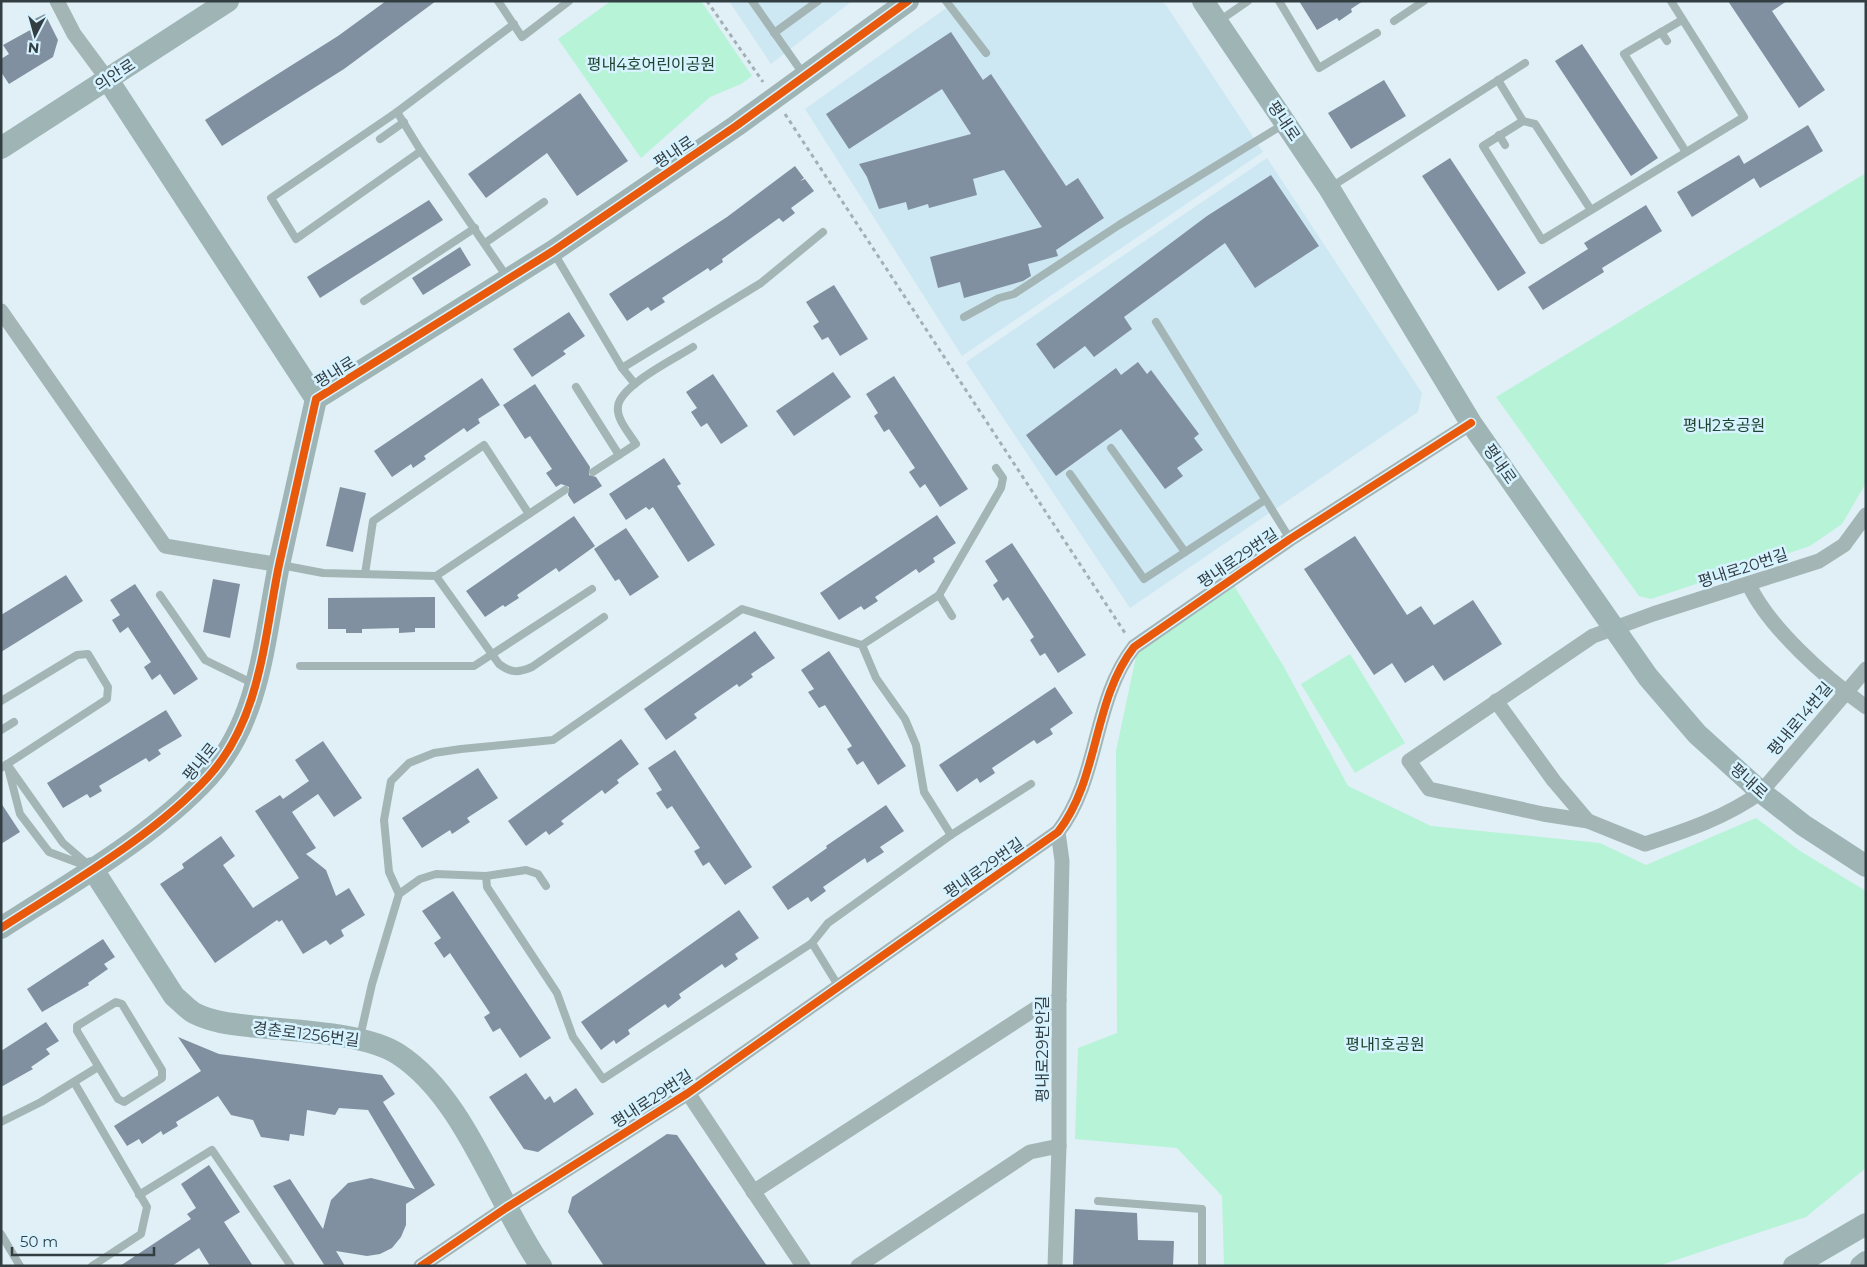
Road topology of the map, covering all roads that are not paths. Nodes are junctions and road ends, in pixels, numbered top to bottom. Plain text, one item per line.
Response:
1 (58, 1) edge
2 (228, 1) edge
3 (498, 1) edge
4 (569, 1) edge
5 (752, 1) edge
6 (818, 1) edge
7 (908, 1) edge
8 (946, 1) edge
9 (1204, 1) edge
10 (1248, 1) edge
11 (1279, 1) edge
12 (1424, 1) edge
13 (1670, 1) edge
14 (1682, 20) junction
15 (1394, 21) dead end
16 (1218, 22) junction
17 (514, 24) junction
18 (1661, 32) junction
19 (774, 33) junction
20 (1377, 33) dead end
21 (1667, 41) dead end
22 (986, 54) dead end
23 (1525, 63) dead end
24 (805, 76) junction
25 (108, 80) junction
26 (1498, 80) junction
27 (398, 112) junction
28 (1523, 121) junction
29 (404, 122) junction
30 (1286, 123) junction
31 (1499, 135) junction
32 (380, 139) dead end
33 (1505, 145) dead end
34 (1, 148) edge
35 (421, 151) junction
36 (1686, 152) junction
37 (1329, 188) junction
38 (544, 202) dead end
39 (1591, 210) junction
40 (475, 228) junction
41 (822, 232) dead end
42 (485, 243) junction
43 (554, 251) junction
44 (509, 280) junction
45 (364, 301) dead end
46 (1, 311) edge
47 (964, 317) dead end
48 (1156, 322) dead end
49 (693, 347) dead end
50 (622, 368) junction
51 (635, 384) junction
52 (576, 387) dead end
53 (316, 400) junction
54 (1471, 423) junction
55 (1111, 448) dead end
56 (619, 454) junction
57 (996, 468) dead end
58 (593, 472) dead end
59 (1070, 474) dead end
60 (565, 490) dead end
61 (1265, 500) junction
62 (529, 514) junction
63 (1866, 515) edge
64 (1290, 539) junction
65 (1185, 552) junction
66 (280, 565) junction
67 (365, 574) junction
68 (436, 576) junction
69 (1749, 585) junction
70 (592, 589) dead end
71 (160, 595) dead end
72 (938, 595) junction
73 (952, 616) dead end
74 (604, 617) dead end
75 (1614, 630) junction
76 (862, 645) junction
77 (493, 656) junction
78 (300, 666) dead end
79 (1866, 668) edge
80 (256, 685) junction
81 (1845, 692) junction
82 (1, 701) edge
83 (1496, 702) junction
84 (1866, 707) edge
85 (14, 722) dead end
86 (1, 730) edge
87 (1, 757) edge
88 (4, 766) edge
89 (1031, 784) dead end
90 (1761, 792) junction
91 (1588, 821) junction
92 (1058, 832) junction
93 (951, 835) junction
94 (1866, 866) edge
95 (92, 868) junction
96 (486, 876) junction
97 (546, 886) dead end
98 (399, 894) junction
99 (1, 928) edge
100 (812, 943) junction
101 (839, 987) junction
102 (1059, 1000) junction
103 (360, 1039) junction
104 (98, 1067) junction
105 (74, 1082) junction
106 (688, 1093) junction
107 (1, 1122) edge
108 (1059, 1146) junction
109 (753, 1192) junction
110 (139, 1195) junction
111 (1098, 1201) dead end
112 (506, 1208) junction
113 (1866, 1224) edge
114 (1, 1234) edge
115 (1866, 1262) edge
116 (20, 1266) edge
117 (92, 1266) edge
118 (291, 1266) edge
119 (421, 1266) edge
120 (541, 1266) edge
121 (803, 1266) edge
122 (858, 1266) edge
123 (1055, 1266) edge
124 (1202, 1266) edge
125 (1794, 1266) edge
126 (1861, 1266) edge

1 - 25 street
2 - 25 street, 의안로
3 - 17 lane
4 - 17 lane
5 - 19 lane
6 - 19 lane
7 - 24 street, 평내로
8 - 22 lane
9 - 16 street, 평내로
10 - 16 lane
11 - 20 lane
12 - 15 lane
13 - 14 lane
14 - 18 lane
14 - 36 lane
16 - 30 street, 평내로
17 - 27 lane
18 - 21 lane
18 - 36 lane
19 - 24 lane
23 - 26 lane
24 - 43 street, 평내로
25 - 34 street, 의안로
25 - 53 street
26 - 28 lane
26 - 37 lane
27 - 29 lane
27 - 35 lane
28 - 31 lane
28 - 39 lane
29 - 32 lane
29 - 35 lane
30 - 37 street, 평내로
30 - 47 lane
31 - 33 lane
31 - 39 lane
35 - 40 lane
36 - 39 lane
37 - 54 street, 평내로
38 - 42 lane
40 - 42 lane
40 - 45 lane
41 - 50 lane
42 - 44 lane
43 - 44 street, 평내로
43 - 50 lane
44 - 53 street, 평내로
46 - 66 street
48 - 61 lane
49 - 51 lane
50 - 51 lane
51 - 56 lane
52 - 56 lane
53 - 66 street, 평내로
54 - 64 street, 평내로29번길
54 - 75 street, 평내로
55 - 65 lane
56 - 58 lane
57 - 72 lane
59 - 65 lane
60 - 62 lane
61 - 64 lane
61 - 65 lane
62 - 67 lane
62 - 68 lane
63 - 69 street, 평내로20번길
64 - 92 street, 평내로29번길
66 - 67 lane
66 - 80 street, 평내로
67 - 68 lane
68 - 77 lane
69 - 75 street, 평내로20번길
69 - 81 street
70 - 77 lane
71 - 80 lane
72 - 73 lane
72 - 76 lane
74 - 77 lane
75 - 83 street, 평내로20번길
75 - 90 street, 평내로
76 - 93 lane
76 - 98 lane
77 - 78 lane
79 - 81 street, 평내로14번길
80 - 95 street, 평내로
81 - 84 street
81 - 90 street, 평내로14번길
82 - 88 lane
83 - 91 street
83 - 91 street, 평내로20번길
85 - 86 lane
87 - 88 lane
88 - 95 lane
88 - 95 lane
89 - 93 lane
90 - 91 street, 평내로14번길
90 - 94 street, 평내로
92 - 101 street, 평내로29번길
92 - 102 street, 평내로29번안길
93 - 100 lane
95 - 99 street, 평내로
95 - 103 street, 경춘로1256번길
96 - 97 lane
96 - 98 lane
96 - 100 lane
98 - 103 lane
100 - 101 lane
101 - 106 street, 평내로29번길
102 - 108 street, 평내로29번안길
102 - 109 street
103 - 112 street, 경춘로1256번길
104 - 104 lane
104 - 105 lane
105 - 107 lane
105 - 110 lane
106 - 109 street
106 - 112 street, 평내로29번길
108 - 122 street
108 - 123 street, 평내로29번안길
109 - 121 street
110 - 117 lane
110 - 118 lane
111 - 124 lane
112 - 119 street, 평내로29번길
112 - 120 street, 경춘로1256번길
113 - 125 street
114 - 116 lane
115 - 126 street

